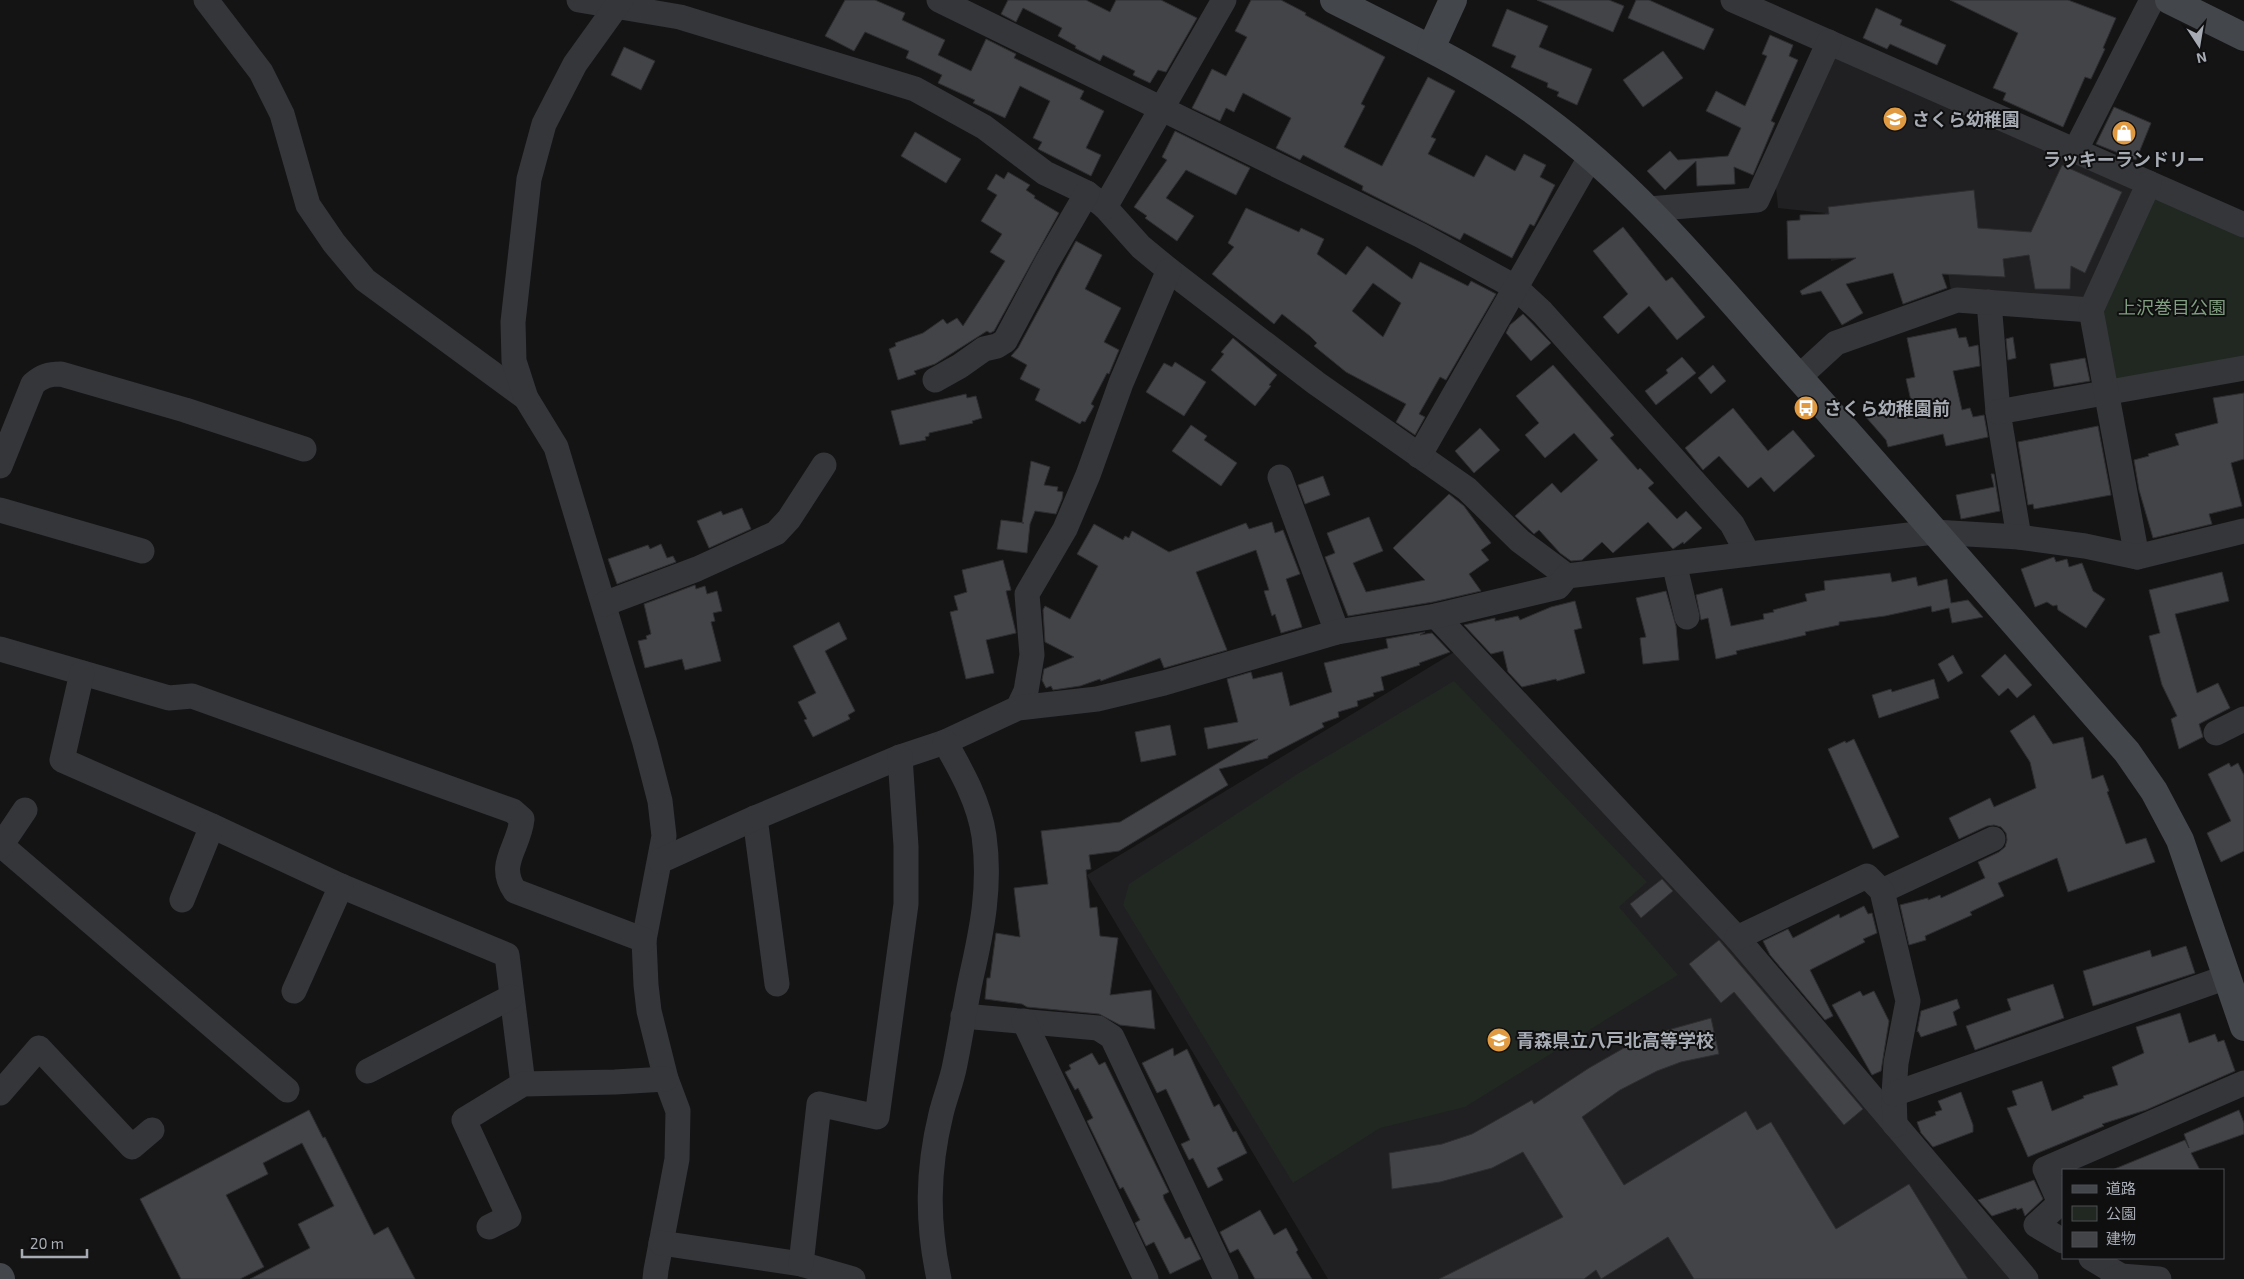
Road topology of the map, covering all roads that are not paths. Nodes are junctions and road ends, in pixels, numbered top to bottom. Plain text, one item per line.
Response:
1 (206, 0) edge
2 (580, 0) edge
3 (939, 0) edge
4 (1224, 0) edge
5 (1334, 0) edge
6 (1453, 0) edge
7 (1733, 0) edge
8 (2152, 0) edge
9 (2169, 0) edge
10 (619, 3) edge
11 (2244, 37) edge
12 (1829, 42) junction
13 (1431, 48) junction
14 (1160, 109) junction
15 (2075, 151) junction
16 (1591, 156) junction
17 (2149, 183) junction
18 (1096, 200) junction
19 (1649, 209) junction
20 (2244, 225) edge
21 (1169, 270) junction
22 (1515, 287) junction
23 (1989, 302) junction
24 (2091, 310) junction
25 (2244, 368) edge
26 (1799, 377) junction
27 (935, 380) dead end
28 (2106, 394) junction
29 (526, 398) junction
30 (1998, 412) junction
31 (304, 449) dead end
32 (1419, 456) junction
33 (824, 465) dead end
34 (0, 466) edge
35 (1280, 477) dead end
36 (0, 510) edge
37 (1934, 532) junction
38 (2243, 534) edge
39 (2019, 537) junction
40 (142, 552) dead end
41 (1748, 554) junction
42 (2137, 557) junction
43 (1674, 563) junction
44 (1567, 576) junction
45 (604, 604) junction
46 (1436, 616) junction
47 (1687, 617) dead end
48 (1337, 632) junction
49 (0, 650) edge
50 (82, 673) junction
51 (1018, 708) junction
52 (2244, 719) edge
53 (2216, 733) dead end
54 (945, 742) junction
55 (900, 757) junction
56 (25, 810) dead end
57 (755, 818) junction
58 (212, 826) junction
59 (1993, 839) dead end
60 (0, 846) edge
61 (660, 861) junction
62 (341, 886) junction
63 (1882, 891) junction
64 (182, 900) dead end
65 (1737, 938) junction
66 (644, 940) junction
67 (2227, 977) junction
68 (777, 984) dead end
69 (294, 991) dead end
70 (511, 997) junction
71 (963, 1016) junction
72 (1024, 1021) junction
73 (2244, 1027) edge
74 (368, 1070) dead end
75 (666, 1079) junction
76 (2244, 1083) edge
77 (523, 1084) junction
78 (287, 1090) dead end
79 (0, 1093) edge
80 (1894, 1094) junction
81 (1895, 1125) junction
82 (152, 1130) dead end
83 (489, 1227) dead end
84 (2062, 1240) edge
85 (661, 1242) junction
86 (2092, 1259) edge
87 (805, 1270) edge
88 (2117, 1277) edge
89 (656, 1279) edge
90 (853, 1279) edge
91 (939, 1279) edge
92 (1146, 1279) edge
93 (1226, 1279) edge
94 (2026, 1279) edge
95 (2159, 1279) edge

1 - 29 street
2 - 10 street
3 - 14 street
4 - 14 street
5 - 13 street
6 - 13 street
7 - 12 street
8 - 15 street
9 - 11 street
10 - 18 street
10 - 29 street
12 - 15 street
12 - 19 street
13 - 16 street
14 - 18 street
14 - 22 street
15 - 17 street
16 - 19 street
16 - 22 street
17 - 20 street
17 - 24 street
18 - 21 street
18 - 27 street
19 - 26 street
21 - 32 street
21 - 51 street
22 - 32 street
22 - 41 street
23 - 24 street
23 - 26 street
23 - 30 street
24 - 28 street
25 - 28 street
26 - 37 street
28 - 30 street
28 - 42 street
29 - 45 street
30 - 39 street
31 - 34 street
32 - 44 street
33 - 45 street
35 - 48 street
36 - 40 street
37 - 39 street
37 - 41 street
37 - 67 street
38 - 42 street
39 - 42 street
41 - 43 street
43 - 44 street
43 - 47 street
44 - 46 street
45 - 61 street
46 - 48 street
46 - 65 street
48 - 51 street
49 - 50 street
50 - 58 street
50 - 66 street
51 - 54 street
52 - 53 street
54 - 55 street
54 - 71 street
55 - 57 street
55 - 87 street
56 - 60 street
57 - 61 street
57 - 68 street
58 - 62 street
58 - 64 street
59 - 63 street
60 - 78 street
61 - 66 street
62 - 69 street
62 - 70 street
63 - 65 street
63 - 80 street
65 - 81 street
66 - 75 street
67 - 73 street
67 - 80 street
70 - 74 street
70 - 77 street
71 - 72 street
71 - 91 street
72 - 92 street
72 - 93 street
75 - 77 street
75 - 85 street
76 - 84 street
77 - 83 street
79 - 82 street
80 - 81 street
81 - 94 street
85 - 87 street
85 - 89 street
86 - 88 street
87 - 90 street
88 - 95 street

